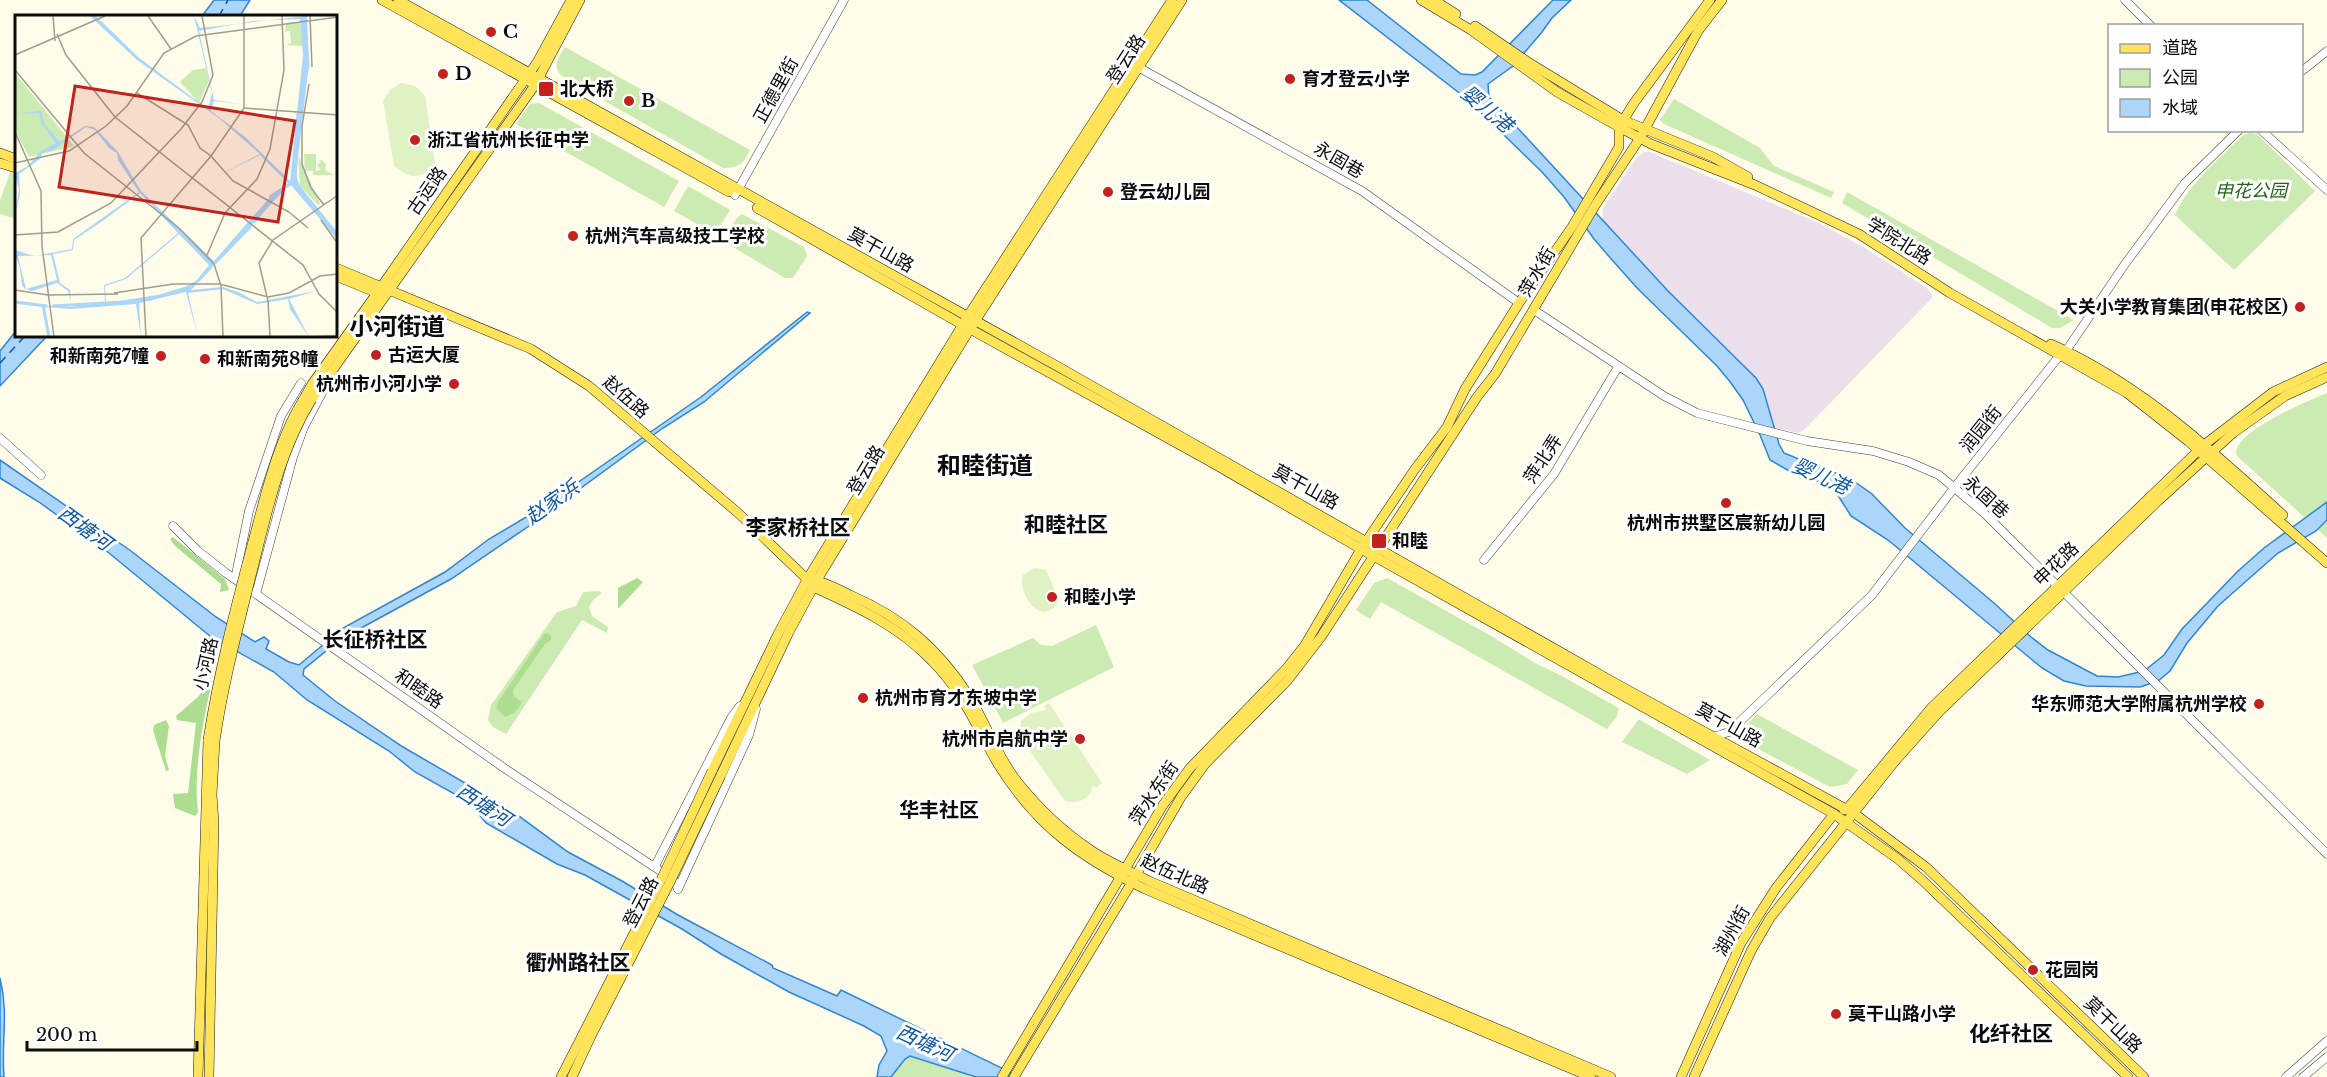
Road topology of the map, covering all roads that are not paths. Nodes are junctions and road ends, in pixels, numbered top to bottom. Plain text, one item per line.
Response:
1 (382, 0) edge
2 (398, 0) edge
3 (571, 0) edge
4 (580, 0) edge
5 (844, 0) edge
6 (1172, 0) edge
7 (1182, 0) edge
8 (1421, 0) edge
9 (1434, 0) edge
10 (1710, 0) edge
11 (1722, 0) edge
12 (2125, 0) edge
13 (2149, 24) edge
14 (1496, 44) junction
15 (2327, 51) edge
16 (1136, 65) junction
17 (2303, 69) edge
18 (527, 76) junction
19 (537, 82) junction
20 (1621, 124) junction
21 (2237, 132) edge
22 (2263, 132) edge
23 (1642, 134) junction
24 (0, 153) edge
25 (15, 159) edge
26 (0, 163) edge
27 (15, 168) edge
28 (2327, 190) edge
29 (736, 193) junction
30 (1593, 201) junction
31 (1575, 230) junction
32 (338, 269) edge
33 (338, 277) edge
34 (383, 290) junction
35 (1519, 303) junction
36 (1534, 310) junction
37 (969, 323) junction
38 (2063, 353) junction
39 (1618, 367) junction
40 (2327, 367) edge
41 (2327, 377) edge
42 (301, 383) dead end
43 (323, 385) junction
44 (309, 397) junction
45 (0, 438) edge
46 (2205, 451) junction
47 (41, 475) dead end
48 (1954, 488) junction
49 (173, 526) dead end
50 (1367, 540) junction
51 (2307, 542) junction
52 (1361, 549) junction
53 (1376, 551) junction
54 (2327, 555) edge
55 (1484, 560) dead end
56 (2327, 563) edge
57 (235, 579) junction
58 (813, 582) junction
59 (2060, 590) junction
60 (256, 594) junction
61 (756, 690) junction
62 (1729, 732) junction
63 (1716, 736) junction
64 (212, 740) junction
65 (1731, 745) junction
66 (1851, 812) junction
67 (1834, 814) junction
68 (1847, 822) junction
69 (2327, 854) edge
70 (655, 866) junction
71 (1122, 873) junction
72 (1134, 878) junction
73 (587, 1035) junction
74 (2327, 1041) edge
75 (2327, 1057) edge
76 (198, 1077) edge
77 (208, 1077) edge
78 (561, 1077) edge
79 (572, 1077) edge
80 (1002, 1077) edge
81 (1014, 1077) edge
82 (1591, 1077) edge
83 (1611, 1077) edge
84 (1681, 1077) edge
85 (1694, 1077) edge
86 (2128, 1077) edge
87 (2144, 1077) edge
88 (2286, 1077) edge
89 (2303, 1077) edge

1 - 18 main road, 莫干山路
2 - 18 main road, 莫干山路
3 - 18 main road, 古运路
4 - 19 main road, 古运路
5 - 29 street, 正德里街
6 - 16 main road, 登云路
7 - 16 main road, 登云路
8 - 14 main road, 学院北路
9 - 14 main road, 学院北路
10 - 20 main road, 萍水街
11 - 23 main road, 萍水街
12 - 13 street
14 - 20 main road, 学院北路
15 - 17 street
16 - 35 street, 永固巷
16 - 37 main road, 登云路
18 - 19 main road, 莫干山路
18 - 34 main road, 古运路
19 - 29 main road, 莫干山路
19 - 34 main road, 古运路
20 - 23 main road, 学院北路
20 - 30 main road, 萍水街
21 - 38 street, 润园街
22 - 28 street
23 - 30 main road, 萍水街
23 - 38 main road, 学院北路
24 - 25 main road
26 - 27 main road
29 - 37 main road, 莫干山路
30 - 31 main road, 萍水街
31 - 35 main road, 萍水街
31 - 36 main road, 萍水街
32 - 34 main road, 赵伍路
33 - 34 main road, 赵伍路
34 - 43 main road
34 - 44 main road, 小河路
34 - 58 main road, 赵伍路
35 - 50 main road, 萍水街
36 - 39 street, 永固巷
36 - 53 main road, 萍水街
37 - 50 main road, 莫干山路
37 - 52 main road, 莫干山路
37 - 58 main road, 登云路
38 - 46 main road, 学院北路
38 - 48 street, 润园街
39 - 48 street, 永固巷
39 - 55 street, 萍北弄
40 - 46 main road, 申花路
41 - 46 main road, 申花路
42 - 57 street
43 - 44 main road
43 - 60 street
44 - 64 main road, 小河路, bridge
45 - 47 street
46 - 51 main road, 学院北路
46 - 51 main road, 学院北路
46 - 59 main road, 申花路
48 - 59 street, 永固巷
48 - 62 street, 润园街
49 - 57 street, 和睦路
50 - 52 main road, 萍水街
50 - 53 main road, 莫干山路
51 - 54 main road, 学院北路
51 - 56 main road, 学院北路
52 - 53 main road, 莫干山路
52 - 71 main road, 萍水东街
53 - 63 main road, 莫干山路
53 - 67 main road, 莫干山路
53 - 72 main road, 萍水东街
57 - 60 street, 和睦路
58 - 61 main road, 登云路
58 - 71 main road, 赵伍北路
59 - 66 main road, 申花路
59 - 69 street, 永固巷
60 - 70 street, 和睦路
61 - 70 street
61 - 70 street, 和睦路
61 - 73 main road, 登云路, bridge
62 - 63 street, 润园街
62 - 65 street
63 - 65 main road, 莫干山路
64 - 76 main road, 小河路
64 - 77 main road, 小河路
65 - 66 main road, 莫干山路
66 - 67 main road, 申花路
66 - 68 main road, 申花路
66 - 87 main road, 莫干山路
67 - 68 main road, 莫干山路
67 - 84 main road, 湖州街
68 - 85 main road, 湖州街
68 - 86 main road, 莫干山路
71 - 72 main road, 赵伍北路
71 - 80 main road, 萍水东街
72 - 81 main road, 萍水东街
72 - 82 main road, 赵伍北路
72 - 83 main road, 赵伍北路
73 - 78 main road, 登云路
73 - 79 main road, 登云路
74 - 88 street
75 - 89 street

